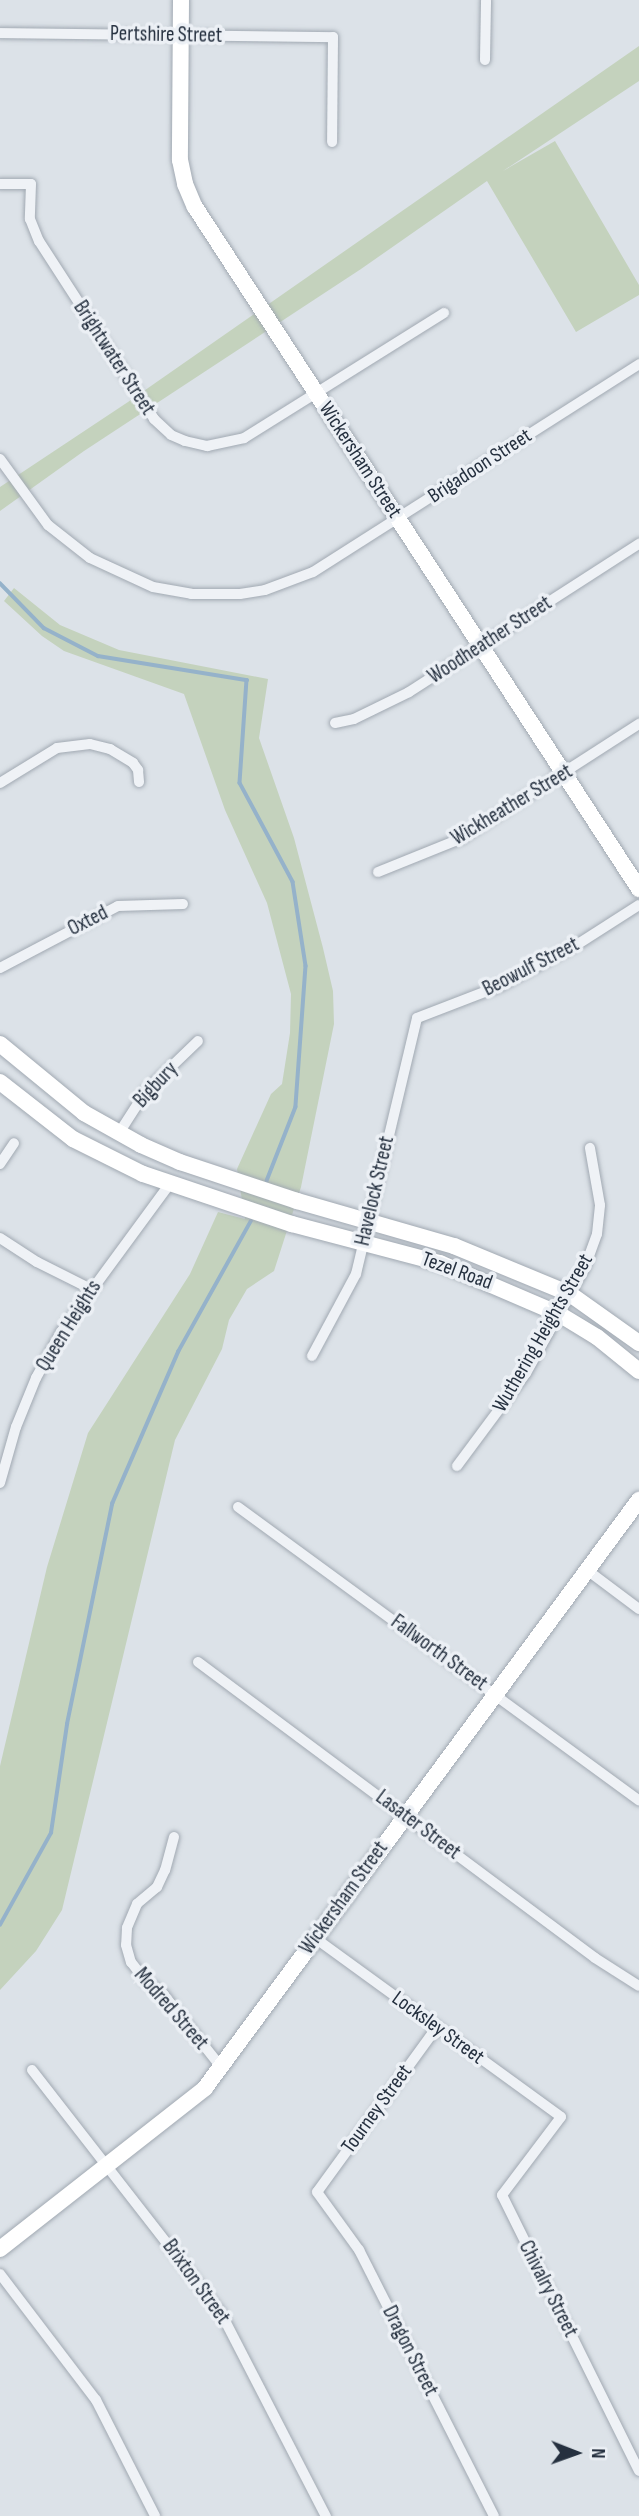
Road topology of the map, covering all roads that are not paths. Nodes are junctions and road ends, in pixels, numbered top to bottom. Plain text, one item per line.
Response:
1 (181, 0) edge
2 (486, 0) edge
3 (0, 33) edge
4 (181, 36) junction
5 (485, 60) dead end
6 (332, 142) dead end
7 (0, 184) edge
8 (444, 313) dead end
9 (639, 364) edge
10 (315, 393) junction
11 (0, 459) edge
12 (399, 519) junction
13 (639, 544) edge
14 (482, 646) junction
15 (335, 723) dead end
16 (639, 724) edge
17 (564, 774) junction
18 (139, 782) dead end
19 (0, 783) edge
20 (378, 872) dead end
21 (639, 889) edge
22 (183, 904) dead end
23 (639, 905) edge
24 (0, 968) edge
25 (417, 1018) joint
26 (198, 1041) dead end
27 (0, 1044) edge
28 (0, 1082) edge
29 (119, 1133) junction
30 (14, 1143) dead end
31 (590, 1148) dead end
32 (0, 1164) edge
33 (169, 1185) junction
34 (265, 1191) junction
35 (256, 1213) junction
36 (368, 1220) junction
37 (0, 1238) edge
38 (363, 1241) junction
39 (90, 1289) junction
40 (570, 1294) junction
41 (559, 1314) junction
42 (639, 1343) edge
43 (312, 1356) dead end
44 (639, 1371) edge
45 (457, 1466) dead end
46 (1, 1470) edge
47 (0, 1483) edge
48 (639, 1500) edge
49 (238, 1507) dead end
50 (587, 1570) junction
51 (639, 1609) edge
52 (198, 1662) dead end
53 (494, 1693) junction
54 (639, 1800) edge
55 (405, 1815) junction
56 (174, 1837) dead end
57 (315, 1938) junction
58 (639, 1986) edge
59 (437, 2027) junction
60 (221, 2067) junction
61 (32, 2070) dead end
62 (561, 2118) joint
63 (108, 2165) junction
64 (317, 2192) joint
65 (0, 2249) edge
66 (0, 2274) edge
67 (639, 2471) edge
68 (155, 2516) edge
69 (327, 2516) edge
70 (494, 2516) edge

1 - 4 street, Wickersham Street
2 - 5 street
3 - 4 street, Pertshire Street
4 - 6 street, Pertshire Street
4 - 10 street, Wickersham Street
7 - 10 street, Brightwater Street
8 - 10 street, Brightwater Street
9 - 12 street, Brigadoon Street
10 - 12 street, Wickersham Street
11 - 12 street, Brigadoon Street
12 - 14 street, Wickersham Street
13 - 14 street, Woodheather Street
14 - 15 street, Woodheather Street
14 - 17 street, Wickersham Street
16 - 17 street, Wickheather Street
17 - 20 street, Wickheather Street
17 - 21 street, Wickersham Street
18 - 19 street
22 - 24 street, Oxted
23 - 25 street, Beowulf Street
25 - 36 street, Havelock Street
26 - 29 street, Bigbury
27 - 29 street, Tezel Road
28 - 33 street, Tezel Road
29 - 34 street, Tezel Road
30 - 32 street
31 - 40 street, Wuthering Heights Street
33 - 35 street, Tezel Road
33 - 39 street, Queen Heights
34 - 35 street
34 - 36 street, Tezel Road
35 - 38 street, Tezel Road
36 - 38 street, Havelock Street
36 - 40 street, Tezel Road
37 - 39 street
38 - 41 street, Tezel Road
38 - 43 street, Havelock Street
39 - 46 street, Queen Heights
40 - 41 street, Wuthering Heights Street
40 - 42 street, Tezel Road
41 - 44 street, Tezel Road
41 - 45 street, Wuthering Heights Street
46 - 47 street, Queen Heights
48 - 50 street, Wickersham Street
49 - 53 street, Fallworth Street
50 - 51 street
50 - 53 street, Wickersham Street
52 - 55 street, Lasater Street
53 - 54 street, Fallworth Street
53 - 55 street, Wickersham Street
55 - 57 street, Wickersham Street
55 - 58 street, Lasater Street
56 - 60 street, Modred Street
57 - 59 street, Locksley Street
57 - 60 street, Wickersham Street
59 - 62 street, Locksley Street
59 - 64 street, Tourney Street
60 - 63 street, Wickersham Street
61 - 63 street, Brixton Street
62 - 67 street, Chivalry Street
63 - 65 street, Wickersham Street
63 - 69 street, Brixton Street
64 - 70 street, Dragon Street
66 - 68 street

